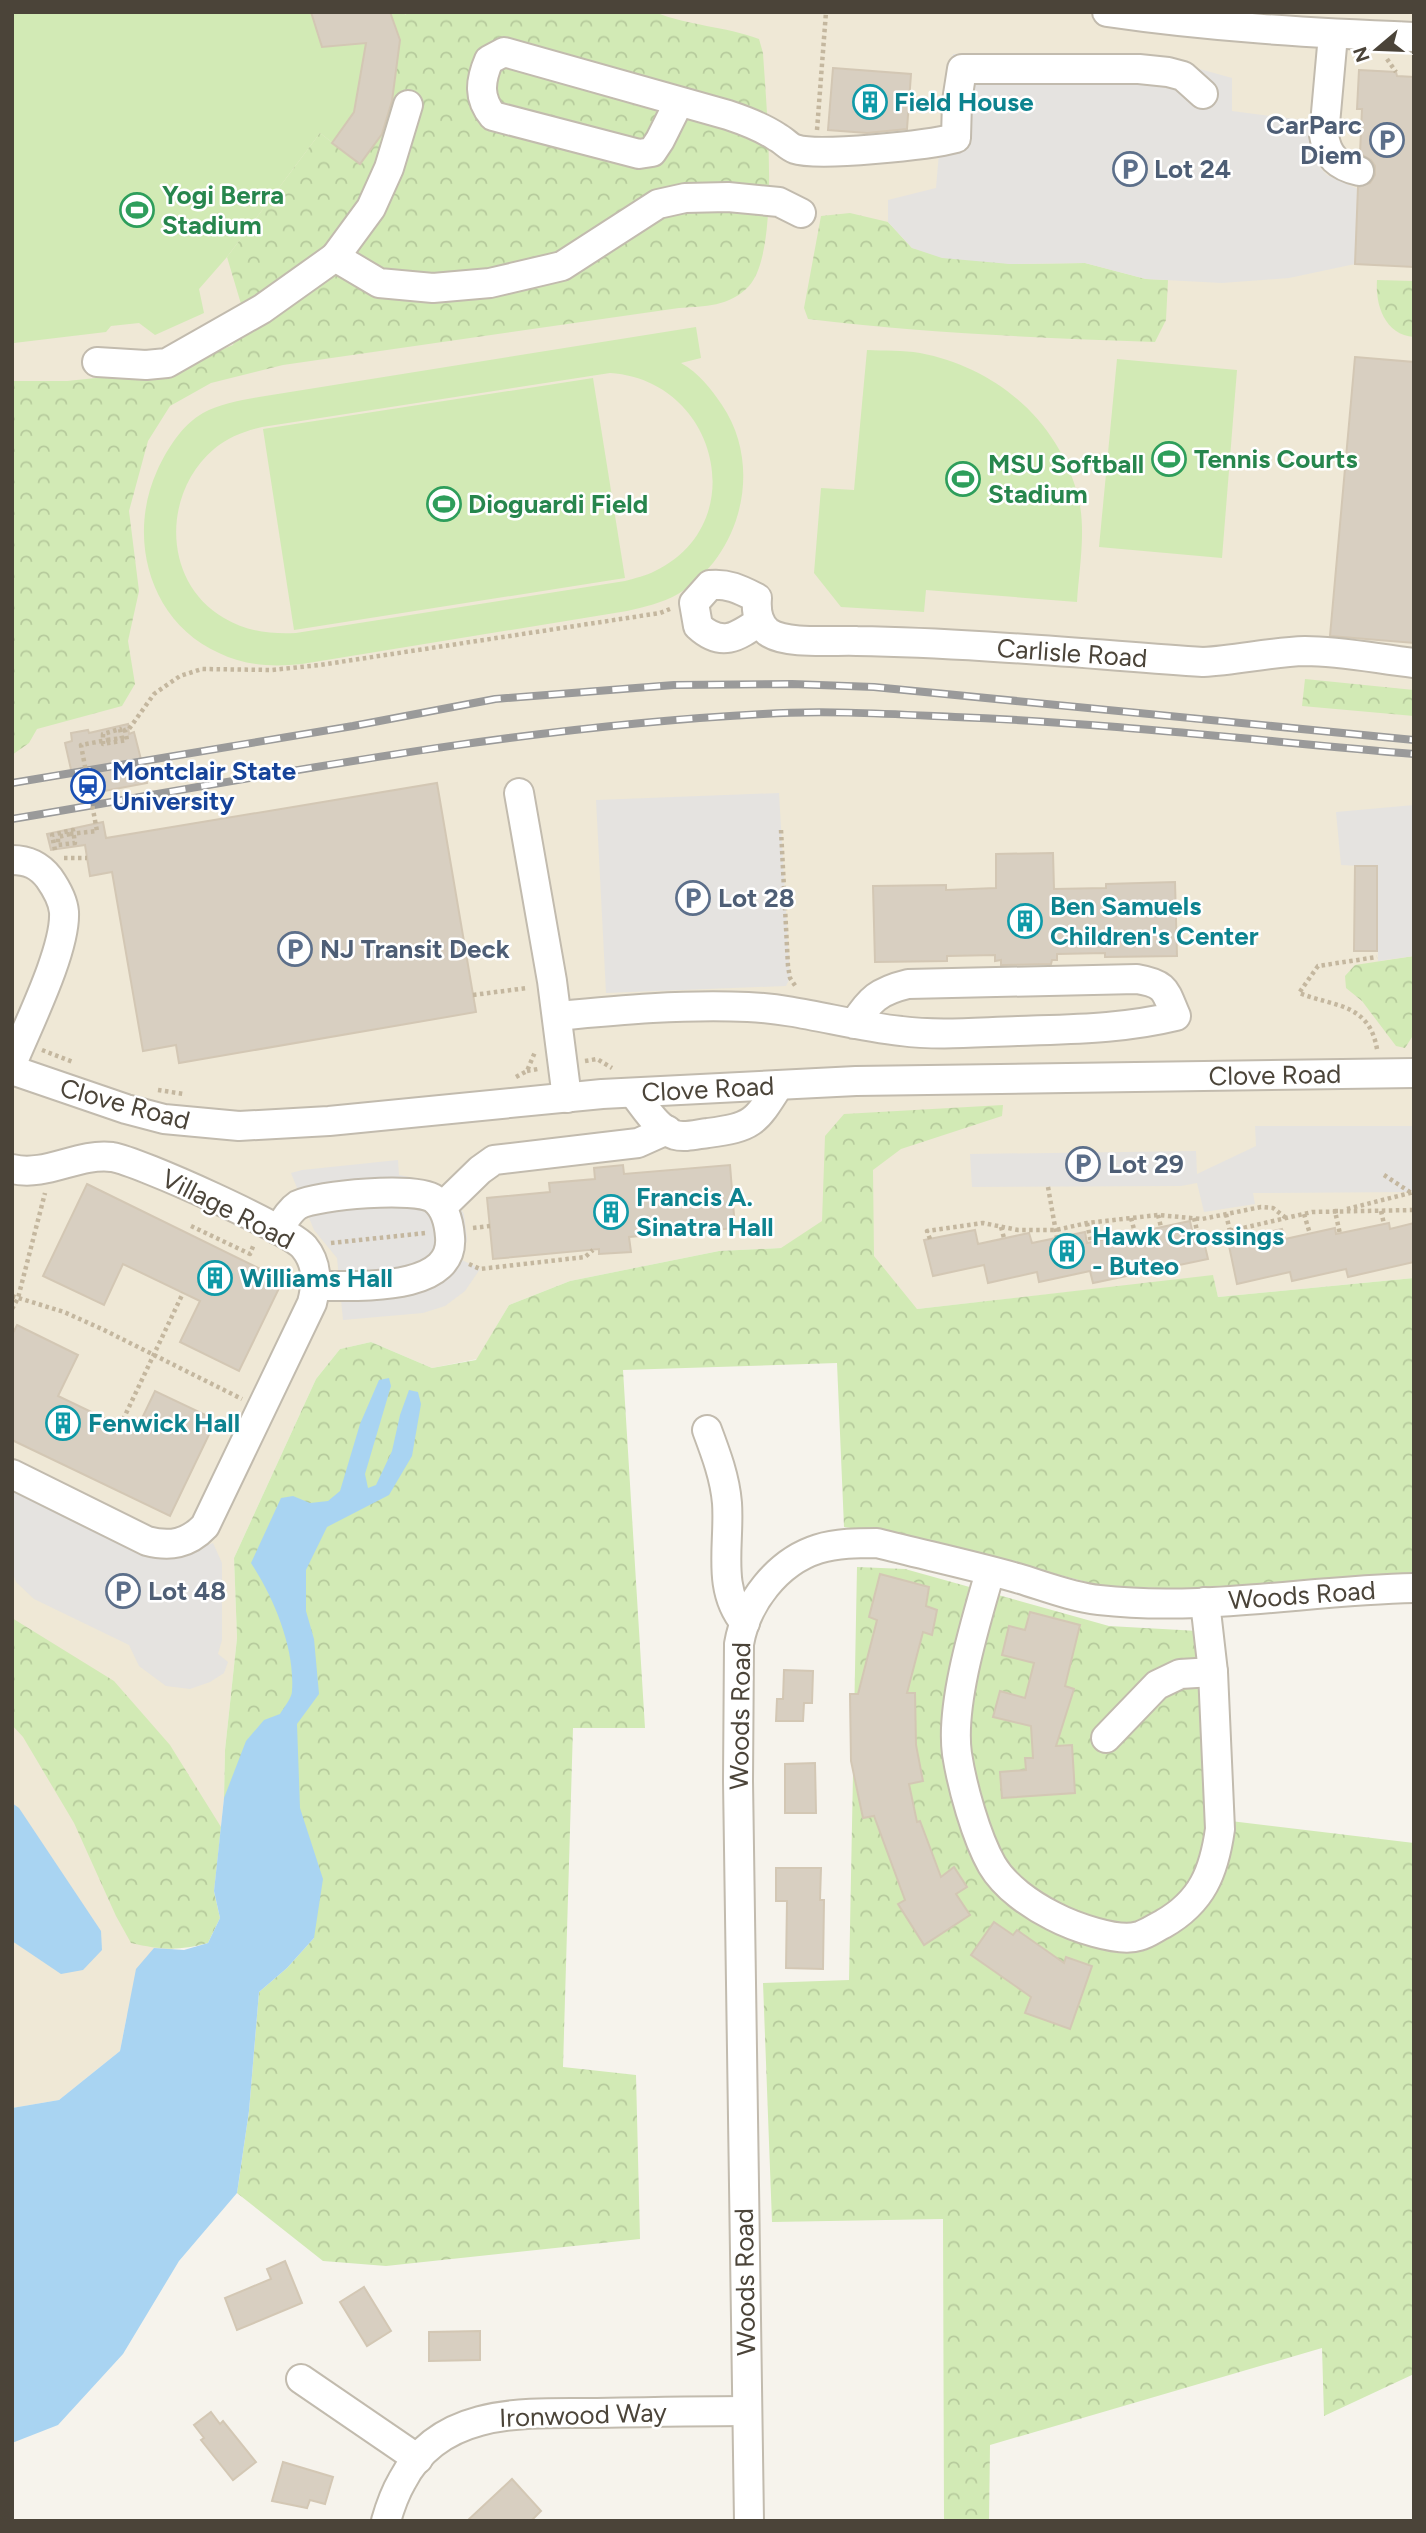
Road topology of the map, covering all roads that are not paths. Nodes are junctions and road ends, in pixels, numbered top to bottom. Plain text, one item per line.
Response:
1 (1107, 12) edge
2 (1333, 35) junction
3 (1414, 37) edge
4 (1203, 94) dead end
5 (679, 102) junction
6 (408, 105) dead end
7 (1359, 171) dead end
8 (801, 213) dead end
9 (335, 257) junction
10 (96, 362) dead end
11 (758, 610) junction
12 (1414, 663) edge
13 (519, 793) dead end
14 (12, 860) edge
15 (557, 1016) junction
16 (854, 1024) junction
17 (17, 1053) edge
18 (12, 1070) edge
19 (1414, 1073) edge
20 (779, 1085) junction
21 (634, 1093) junction
22 (567, 1098) junction
23 (667, 1130) junction
24 (12, 1169) edge
25 (446, 1219) junction
26 (268, 1234) junction
27 (316, 1286) junction
28 (707, 1430) dead end
29 (12, 1474) edge
30 (990, 1572) junction
31 (1414, 1588) edge
32 (1205, 1602) junction
33 (745, 1623) junction
34 (1213, 1672) junction
35 (1106, 1738) dead end
36 (301, 2379) dead end
37 (747, 2411) junction
38 (418, 2459) junction
39 (386, 2521) edge
40 (748, 2521) edge

1 - 2 street
2 - 3 street
2 - 7 street
4 - 5 street
5 - 5 street
6 - 9 street
8 - 9 street
9 - 10 street
11 - 11 street
11 - 12 street, Carlisle Road
13 - 15 street
14 - 17 street
15 - 16 street
15 - 22 street
16 - 16 street
18 - 22 street, Clove Road
19 - 20 street, Clove Road
20 - 21 street, Clove Road
20 - 23 street
21 - 22 street, Clove Road
21 - 23 street
23 - 25 street
24 - 26 street, Village Road
25 - 26 street
25 - 27 street
26 - 27 street, Village Road
27 - 29 street
28 - 33 street
30 - 32 street, Woods Road
30 - 33 street, Woods Road
30 - 34 street
31 - 32 street, Woods Road
32 - 34 street
33 - 37 street, Woods Road
34 - 35 street
36 - 38 street
37 - 38 street, Ironwood Way
37 - 40 street, Woods Road
38 - 39 street, Ironwood Way

